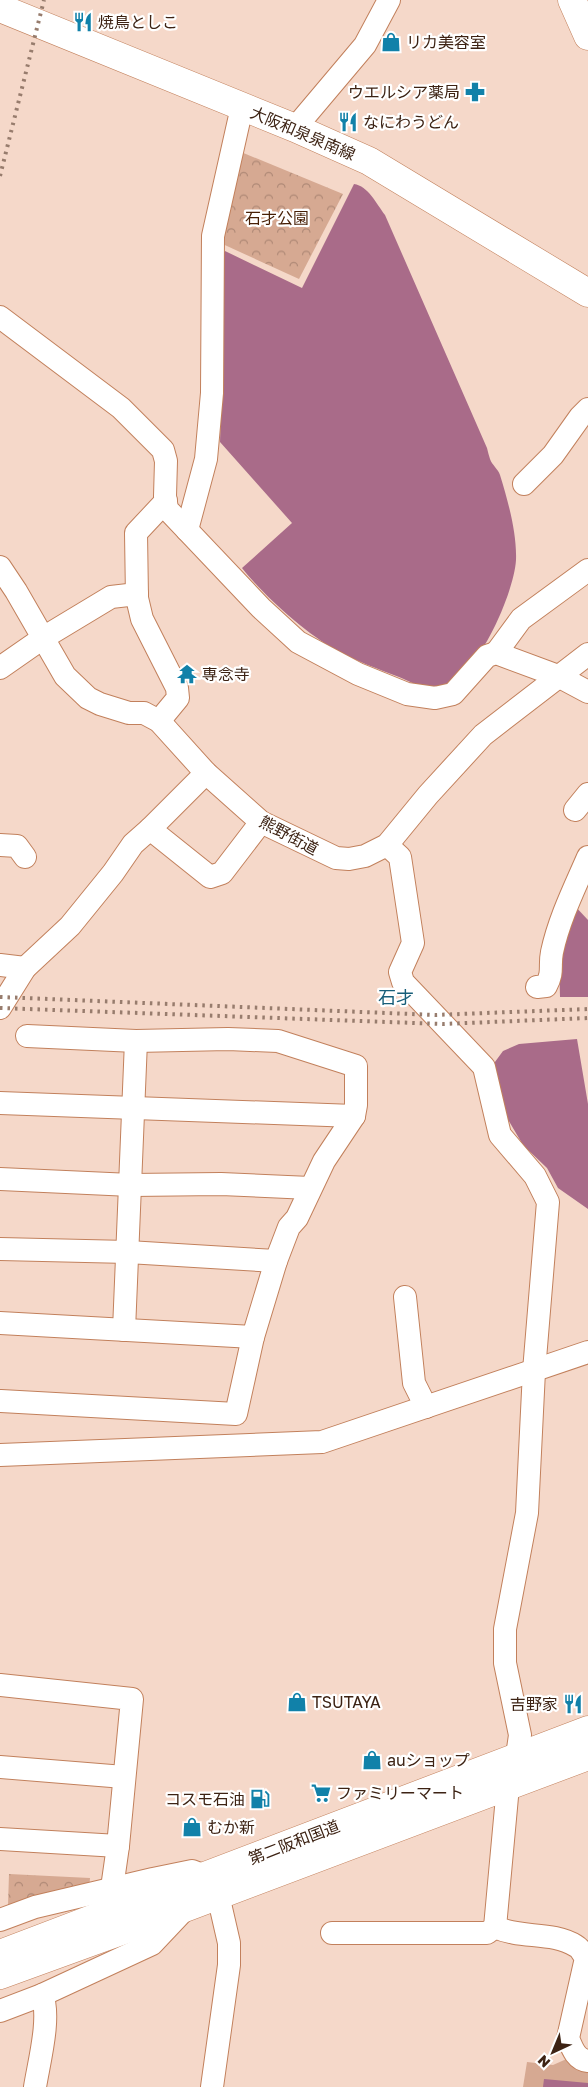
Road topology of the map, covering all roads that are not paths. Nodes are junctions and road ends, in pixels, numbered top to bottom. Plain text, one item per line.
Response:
1 (389, 0) edge
2 (572, 0) edge
3 (0, 8) edge
4 (588, 36) edge
5 (242, 106) junction
6 (295, 128) junction
7 (588, 293) edge
8 (0, 317) edge
9 (588, 409) edge
10 (524, 484) dead end
11 (166, 501) junction
12 (188, 530) junction
13 (0, 567) edge
14 (588, 570) edge
15 (136, 594) junction
16 (43, 638) junction
17 (496, 652) junction
18 (588, 654) edge
19 (0, 668) edge
20 (558, 676) junction
21 (588, 692) edge
22 (159, 721) junction
23 (206, 773) junction
24 (261, 822) junction
25 (150, 829) junction
26 (0, 845) edge
27 (388, 845) junction
28 (25, 857) dead end
29 (588, 857) edge
30 (0, 965) edge
31 (25, 968) junction
32 (537, 987) dead end
33 (0, 1008) edge
34 (27, 1036) dead end
35 (136, 1041) junction
36 (0, 1103) edge
37 (133, 1108) junction
38 (354, 1116) junction
39 (0, 1179) edge
40 (131, 1185) junction
41 (310, 1188) junction
42 (0, 1249) edge
43 (128, 1252) junction
44 (276, 1261) junction
45 (405, 1297) dead end
46 (0, 1323) edge
47 (124, 1330) junction
48 (253, 1337) junction
49 (588, 1352) edge
50 (534, 1371) junction
51 (0, 1400) edge
52 (426, 1407) junction
53 (0, 1455) edge
54 (0, 1685) edge
55 (588, 1730) edge
56 (517, 1756) junction
57 (588, 1756) edge
58 (0, 1767) edge
59 (124, 1777) junction
60 (508, 1786) junction
61 (0, 1839) edge
62 (118, 1846) junction
63 (212, 1886) junction
64 (110, 1900) junction
65 (0, 1906) edge
66 (35, 1907) junction
67 (187, 1907) junction
68 (495, 1927) junction
69 (332, 1933) dead end
70 (8, 1940) edge
71 (2, 1991) edge
72 (42, 1994) junction
73 (588, 2061) edge
74 (35, 2087) edge
75 (212, 2087) edge

1 - 6 street
2 - 4 main road
3 - 5 main road, 大阪和泉泉南線
5 - 6 main road, 大阪和泉泉南線
5 - 12 street
6 - 7 main road, 大阪和泉泉南線
8 - 11 street
9 - 10 street
11 - 12 street
11 - 15 street
12 - 17 street
13 - 16 street
14 - 17 street
15 - 16 street
15 - 22 street
16 - 19 street
16 - 22 street
17 - 20 street
18 - 20 street, 熊野街道
20 - 21 street
20 - 27 street, 熊野街道
22 - 23 street, 熊野街道
23 - 24 street, 熊野街道
23 - 25 street
24 - 25 street
24 - 27 street, 熊野街道
25 - 31 street
26 - 28 street
27 - 50 street
29 - 32 street
30 - 31 street
31 - 33 street
34 - 35 street
35 - 37 street
35 - 38 street
36 - 37 street
37 - 38 street
37 - 40 street
38 - 41 street
39 - 40 street
40 - 41 street
40 - 43 street
41 - 44 street
42 - 43 street
43 - 44 street
43 - 47 street
44 - 48 street
45 - 52 street
46 - 47 street
47 - 48 street
48 - 51 street
49 - 50 street
50 - 52 street
50 - 56 street
52 - 53 street
54 - 59 street
55 - 56 main road, 第二阪和国道
56 - 60 street
56 - 63 main road, 第二阪和国道
57 - 60 main road, 第二阪和国道
58 - 59 street
59 - 62 street
60 - 63 main road, 第二阪和国道
60 - 68 street
61 - 62 street
62 - 64 street
63 - 64 main road, 第二阪和国道
63 - 67 main road, 第二阪和国道
63 - 75 street
64 - 66 street
64 - 70 main road, 第二阪和国道
65 - 66 street
66 - 70 street
67 - 71 main road, 第二阪和国道
67 - 72 street
68 - 69 street
68 - 73 street
71 - 72 street
72 - 74 street

